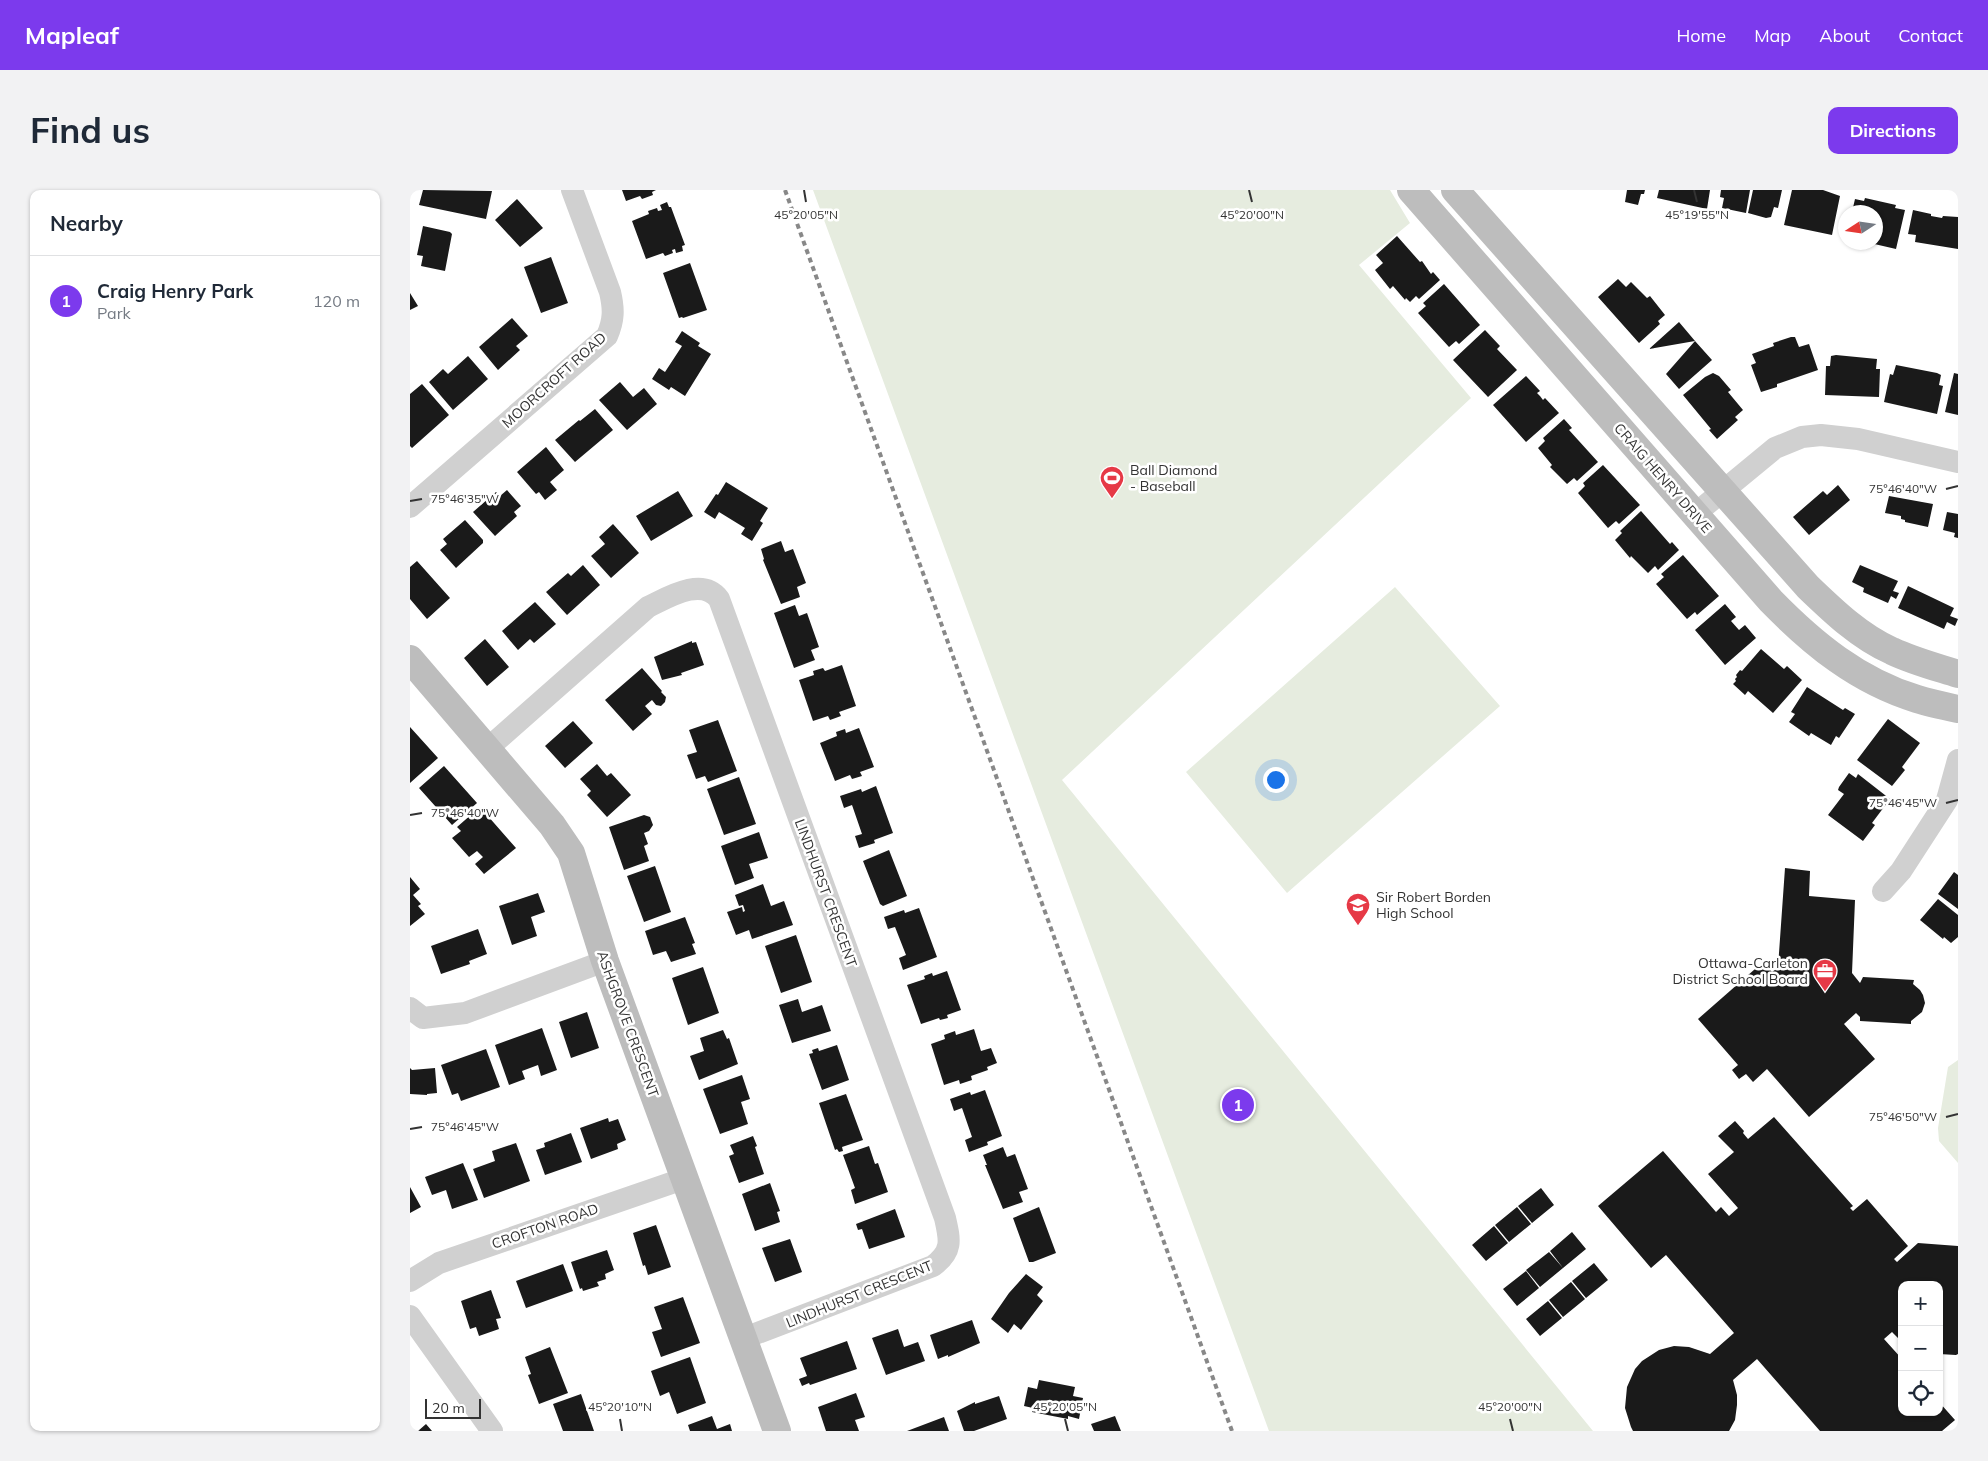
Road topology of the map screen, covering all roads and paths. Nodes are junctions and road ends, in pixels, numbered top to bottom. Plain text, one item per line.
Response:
1 (572, 190) edge
2 (1411, 190) edge
3 (1455, 190) edge
4 (1958, 462) edge
5 (1722, 491) junction
6 (410, 507) edge
7 (1694, 514) junction
8 (410, 659) edge
9 (1958, 674) edge
10 (1958, 710) edge
11 (487, 749) junction
12 (1958, 760) edge
13 (1883, 891) dead end
14 (605, 961) junction
15 (410, 1008) edge
16 (684, 1179) junction
17 (410, 1281) edge
18 (410, 1316) edge
19 (742, 1339) junction
20 (492, 1431) edge
21 (777, 1431) edge

1 - 6 street, MOORCROFT ROAD
2 - 7 street, CRAIG HENRY DRIVE
3 - 5 street
4 - 5 street
5 - 7 street
5 - 9 street
7 - 10 street, CRAIG HENRY DRIVE
8 - 11 street, ASHGROVE CRESCENT
11 - 14 street, ASHGROVE CRESCENT
11 - 19 street, LINDHURST CRESCENT
12 - 13 street
14 - 15 street
14 - 16 street, ASHGROVE CRESCENT
16 - 17 street, CROFTON ROAD
16 - 19 street, ASHGROVE CRESCENT
18 - 20 street
19 - 21 street, ASHGROVE CRESCENT

